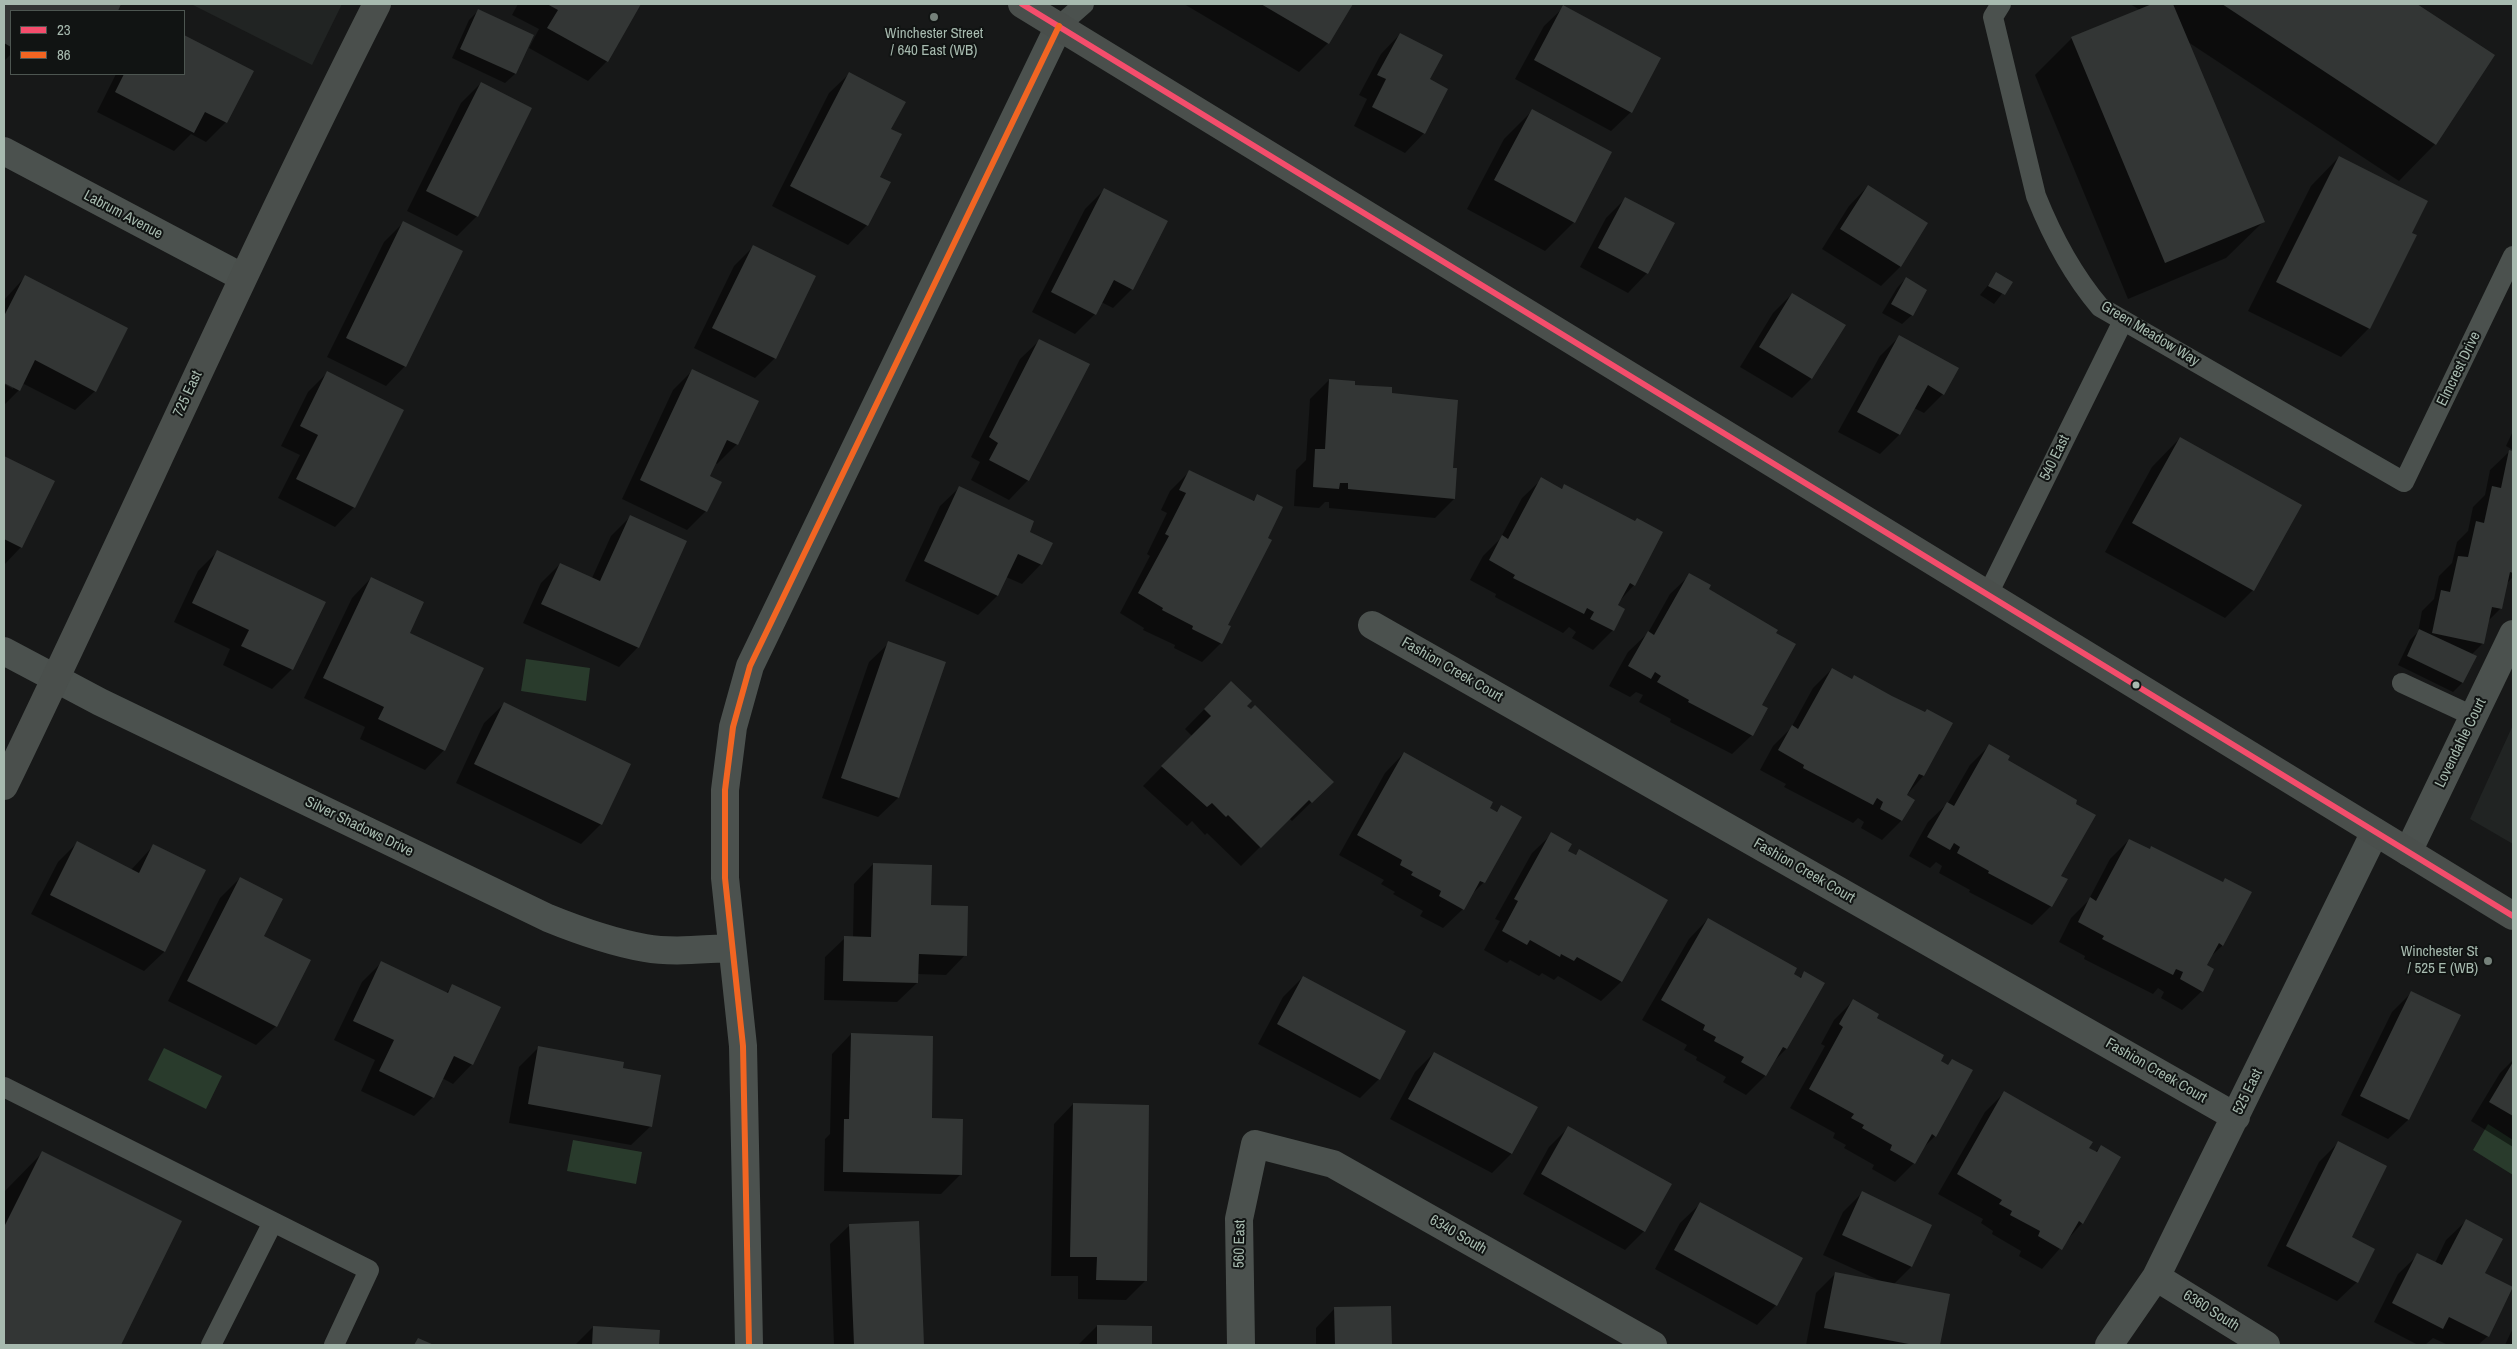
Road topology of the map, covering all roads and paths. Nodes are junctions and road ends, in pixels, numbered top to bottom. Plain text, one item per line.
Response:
1 (377, 4) edge
2 (1022, 4) edge
3 (1084, 4) edge
4 (2001, 4) edge
5 (1061, 15) edge
6 (4, 151) edge
7 (2513, 256) edge
8 (242, 277) junction
9 (2123, 321) junction
10 (2404, 482) joint
11 (1988, 594) junction
12 (1372, 624) dead end
13 (2513, 634) edge
14 (4, 651) edge
15 (56, 679) junction
16 (2402, 682) dead end
17 (2473, 716) junction
18 (4, 786) edge
19 (2376, 832) junction
20 (2408, 852) junction
21 (2513, 916) edge
22 (731, 948) junction
23 (4, 1086) edge
24 (2236, 1117) junction
25 (1255, 1144) joint
26 (273, 1222) junction
27 (2156, 1277) junction
28 (212, 1345) edge
29 (334, 1345) edge
30 (749, 1345) edge
31 (1240, 1345) edge
32 (1653, 1345) edge
33 (2109, 1345) edge
34 (2266, 1345) edge

1 - 8 main road, 725 East
2 - 5 main road
3 - 5 lane
4 - 9 lane, Green Meadow Way
5 - 11 main road
5 - 22 street
6 - 8 street, Labrum Avenue
7 - 10 lane, Elmcrest Drive
8 - 15 main road, 725 East
9 - 10 lane, Green Meadow Way
9 - 11 lane, 540 East
11 - 19 main road
12 - 24 street, Fashion Creek Court
13 - 17 street, Lovendahle Court
14 - 15 street, Silver Shadows Drive
15 - 18 main road, 725 East
15 - 22 street, Silver Shadows Drive
16 - 17 lane
17 - 20 street, Lovendahle Court
19 - 20 main road
19 - 24 street, 525 East
20 - 21 main road
22 - 30 street
23 - 26 lane
24 - 27 street, 525 East
25 - 31 street, 560 East
25 - 32 street, 6340 South
26 - 28 lane
26 - 29 lane
27 - 33 street, 525 East
27 - 34 street, 6360 South

